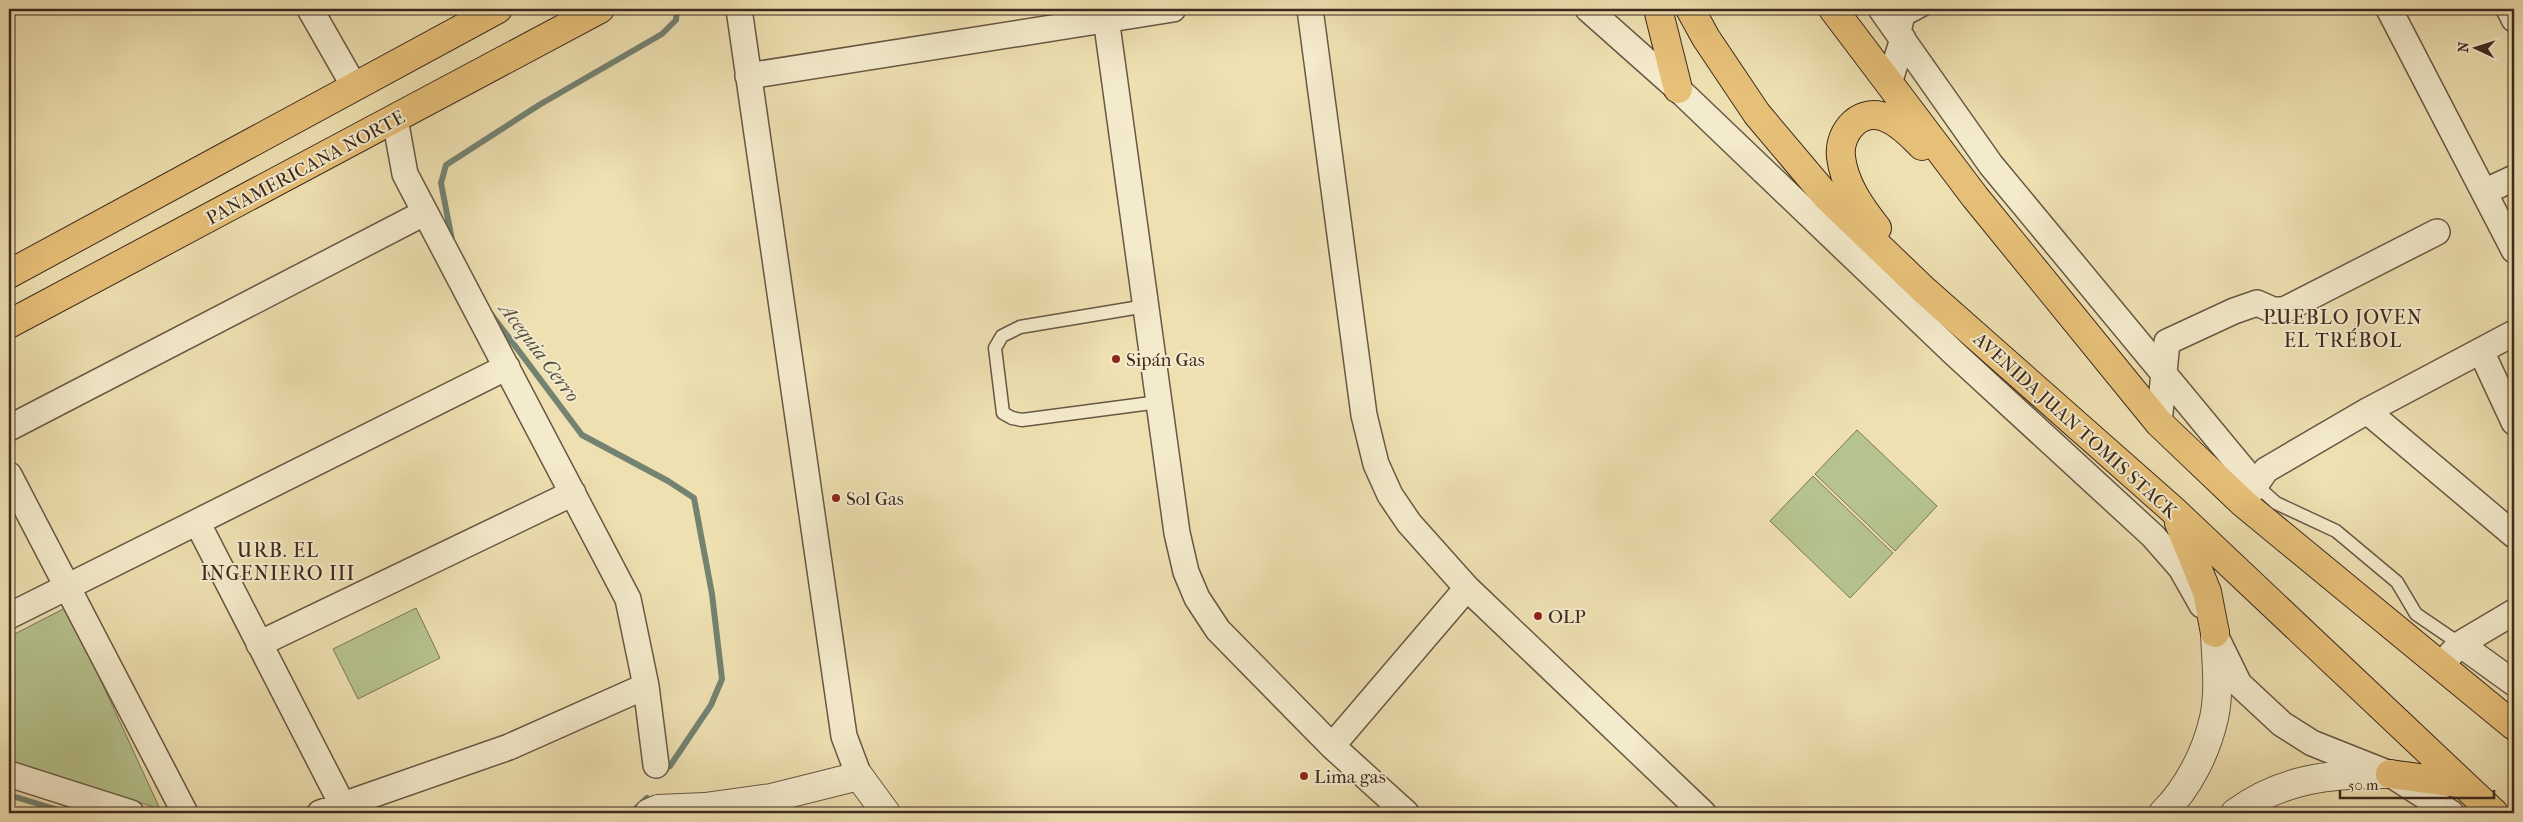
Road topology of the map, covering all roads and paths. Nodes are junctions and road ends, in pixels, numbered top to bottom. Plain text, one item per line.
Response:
1 (310, 9) edge
2 (498, 9) edge
3 (600, 9) edge
4 (739, 9) edge
5 (1173, 9) edge
6 (1310, 9) edge
7 (1588, 9) edge
8 (1658, 9) edge
9 (1690, 9) edge
10 (1833, 9) edge
11 (1881, 9) edge
12 (1926, 9) edge
13 (2390, 9) edge
14 (2509, 9) edge
15 (1106, 18) junction
16 (1906, 19) edge
17 (2514, 19) edge
18 (748, 76) junction
19 (1889, 83) junction
20 (354, 86) junction
21 (1678, 89) junction
22 (395, 119) junction
23 (2514, 178) edge
24 (2484, 192) junction
25 (1975, 197) junction
26 (424, 213) junction
27 (2437, 232) dead end
28 (2514, 250) edge
29 (9, 274) edge
30 (1924, 290) junction
31 (1146, 306) junction
32 (9, 324) edge
33 (2514, 333) edge
34 (2481, 352) junction
35 (507, 367) junction
36 (2164, 375) junction
37 (1159, 402) junction
38 (2367, 412) junction
39 (2514, 422) edge
40 (2159, 423) junction
41 (9, 428) edge
42 (9, 475) edge
43 (573, 493) junction
44 (2250, 494) junction
45 (2173, 510) junction
46 (197, 522) junction
47 (2514, 535) edge
48 (68, 587) junction
49 (1467, 588) junction
50 (2514, 612) edge
51 (9, 616) edge
52 (2215, 633) junction
53 (259, 644) junction
54 (2460, 644) junction
55 (2440, 666) junction
56 (2514, 684) edge
57 (646, 686) junction
58 (2514, 726) edge
59 (1332, 746) junction
60 (656, 765) dead end
61 (9, 774) edge
62 (2390, 774) junction
63 (858, 776) junction
64 (2463, 784) junction
65 (331, 810) edge
66 (131, 813) edge
67 (185, 813) edge
68 (648, 813) edge
69 (886, 813) edge
70 (1406, 813) edge
71 (1704, 813) edge
72 (2163, 813) edge
73 (2235, 813) edge
74 (2451, 813) edge
75 (2494, 813) edge

1 - 20 street
2 - 20 main road
3 - 22 main road, PANAMERICANA NORTE
4 - 18 street
5 - 15 street
6 - 49 street
7 - 21 street, AVENIDA JUAN TOMIS STACK
8 - 21 main road
9 - 30 main road, AVENIDA JUAN TOMIS STACK
10 - 19 main road
11 - 16 street
12 - 16 lane
13 - 24 street
14 - 17 street
15 - 18 street
15 - 31 street
16 - 19 street
16 - 36 street
18 - 63 street
19 - 25 main road
20 - 29 main road
21 - 52 street, AVENIDA JUAN TOMIS STACK
22 - 26 street
22 - 32 main road, PANAMERICANA NORTE
23 - 24 street
24 - 28 street
25 - 30 main road
25 - 40 main road
26 - 35 street
26 - 41 street
27 - 36 street
30 - 45 main road, AVENIDA JUAN TOMIS STACK
31 - 37 street
31 - 37 lane
33 - 34 street
34 - 38 street
34 - 39 street
35 - 43 street
35 - 46 street
36 - 40 street
36 - 44 street
37 - 59 street
38 - 44 street
38 - 47 street
40 - 44 main road
42 - 48 street
43 - 53 street
43 - 57 street
44 - 54 lane
44 - 55 main road
45 - 52 main road
45 - 64 main road, AVENIDA JUAN TOMIS STACK
46 - 48 street
46 - 53 street
48 - 51 street
48 - 67 street
49 - 59 street
49 - 71 street
50 - 54 street
52 - 62 street, AVENIDA JUAN TOMIS STACK
52 - 72 street
53 - 65 street
54 - 55 street
54 - 56 street
55 - 58 main road
57 - 60 street
57 - 65 street
59 - 70 street
61 - 66 street
62 - 64 main road
62 - 73 street
62 - 74 street, AVENIDA JUAN TOMIS STACK
63 - 68 street
63 - 69 street
64 - 75 main road, AVENIDA JUAN TOMIS STACK

